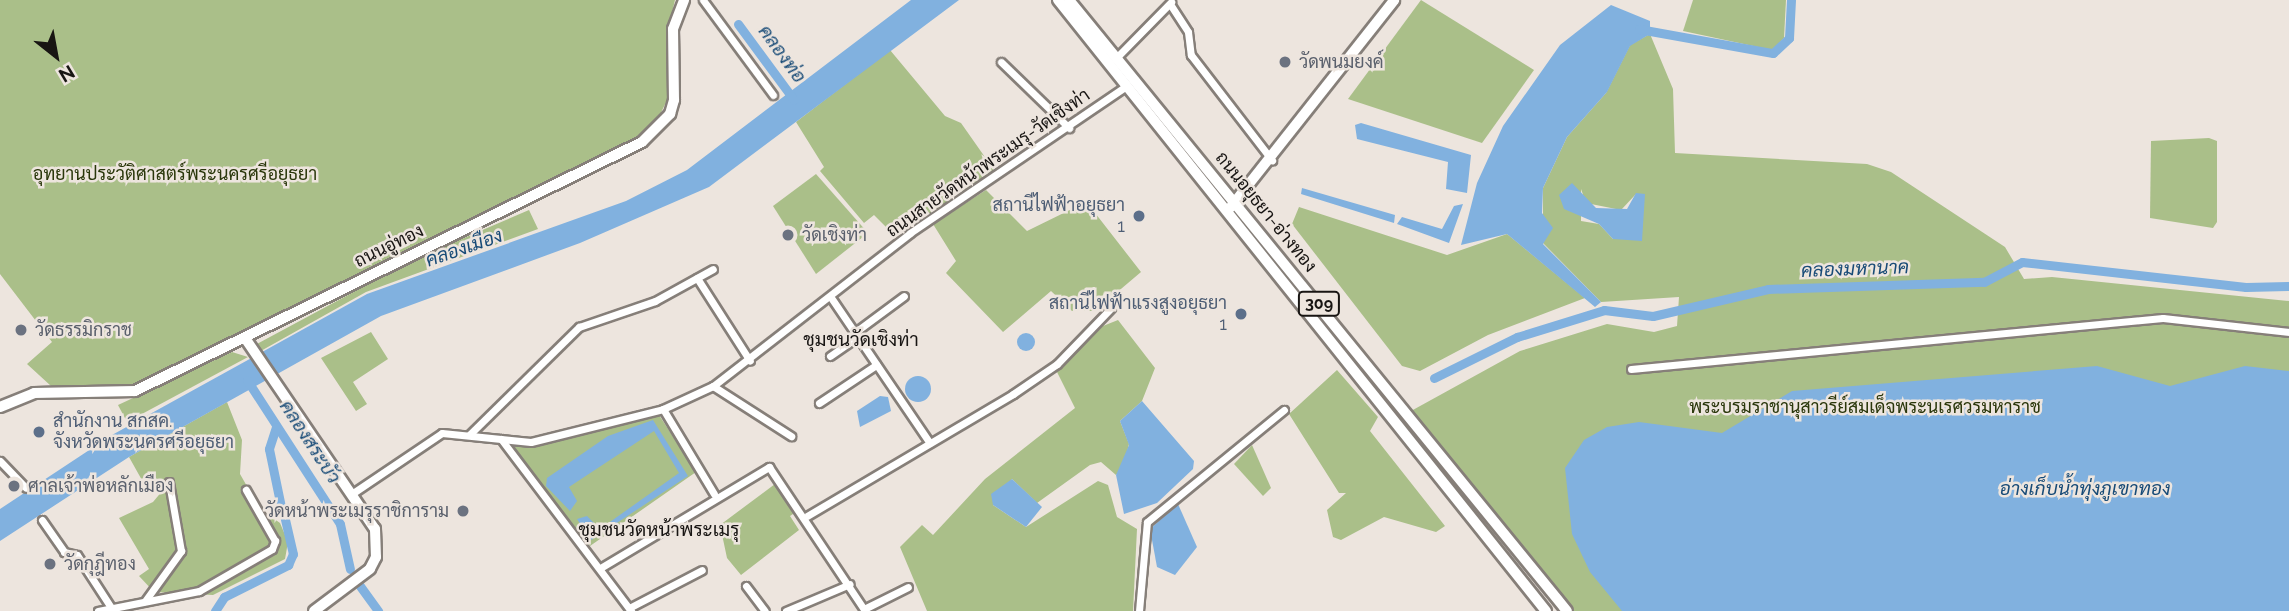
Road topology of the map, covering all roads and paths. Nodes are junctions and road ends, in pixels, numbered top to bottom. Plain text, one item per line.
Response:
1 (684, 0) edge
2 (703, 0) edge
3 (1058, 0) edge
4 (1069, 0) edge
5 (1394, 0) edge
6 (1171, 2) edge
7 (1118, 56) junction
8 (1001, 62) dead end
9 (1123, 88) junction
10 (774, 95) dead end
11 (1069, 128) junction
12 (1273, 161) junction
13 (1236, 203) junction
14 (1224, 213) junction
15 (713, 269) dead end
16 (697, 278) junction
17 (904, 296) dead end
18 (832, 299) junction
19 (1111, 309) dead end
20 (2289, 332) edge
21 (856, 335) junction
22 (248, 343) junction
23 (830, 356) dead end
24 (750, 360) junction
25 (876, 365) junction
26 (1631, 369) dead end
27 (713, 386) junction
28 (818, 403) dead end
29 (0, 407) edge
30 (663, 409) junction
31 (1284, 410) dead end
32 (470, 434) junction
33 (791, 436) dead end
34 (500, 438) junction
35 (930, 443) junction
36 (0, 461) edge
37 (169, 482) dead end
38 (26, 488) dead end
39 (246, 490) dead end
40 (353, 494) junction
41 (714, 494) junction
42 (807, 516) junction
43 (42, 520) dead end
44 (602, 567) junction
45 (702, 570) dead end
46 (850, 584) junction
47 (746, 586) dead end
48 (908, 587) dead end
49 (145, 601) junction
50 (110, 606) junction
51 (630, 610) edge
52 (865, 610) edge
53 (98, 611) edge
54 (314, 611) edge
55 (765, 611) edge
56 (786, 611) edge
57 (1139, 611) edge
58 (1546, 611) edge
59 (1567, 611) edge

1 - 22 main road, ถนนอู่ทอง
2 - 10 street
3 - 9 main road, ถนนอยุธยา-อ่างทอง / 309
4 - 7 main road, ถนนอยุธยา-อ่างทอง / 309
5 - 12 main road
6 - 7 street
6 - 12 street
7 - 13 main road, ถนนอยุธยา-อ่างทอง / 309
8 - 11 street
9 - 11 street, ถนนสายวัดหน้าพระเมรุ-วัดเชิงท่า
9 - 14 main road, ถนนอยุธยา-อ่างทอง / 309
11 - 18 street, ถนนสายวัดหน้าพระเมรุ-วัดเชิงท่า
12 - 13 main road
13 - 14 main road
13 - 59 main road, ถนนอยุธยา-อ่างทอง / 309
14 - 58 main road, ถนนอยุธยา-อ่างทอง / 309
15 - 16 street
16 - 24 street
16 - 32 street
17 - 21 street
18 - 21 street
18 - 24 street, ถนนสายวัดหน้าพระเมรุ-วัดเชิงท่า
19 - 35 street
20 - 26 street
21 - 23 street
21 - 25 street
22 - 29 main road, ถนนอู่ทอง
22 - 40 main road
24 - 27 street, ถนนสายวัดหน้าพระเมรุ-วัดเชิงท่า
25 - 28 street
25 - 35 street
27 - 30 street, ถนนสายวัดหน้าพระเมรุ-วัดเชิงท่า
27 - 33 street
30 - 34 street, ถนนสายวัดหน้าพระเมรุ-วัดเชิงท่า
30 - 41 street
31 - 57 street
32 - 34 street, ถนนสายวัดหน้าพระเมรุ-วัดเชิงท่า
32 - 40 street, ถนนสายวัดหน้าพระเมรุ-วัดเชิงท่า
34 - 44 street
35 - 42 street
36 - 38 street
37 - 49 street
39 - 49 street
40 - 54 main road
41 - 42 street
41 - 44 street
42 - 46 street
43 - 50 street
44 - 51 street
45 - 51 street
46 - 52 street
46 - 56 street
47 - 55 street
48 - 52 street
49 - 50 street
50 - 53 street

